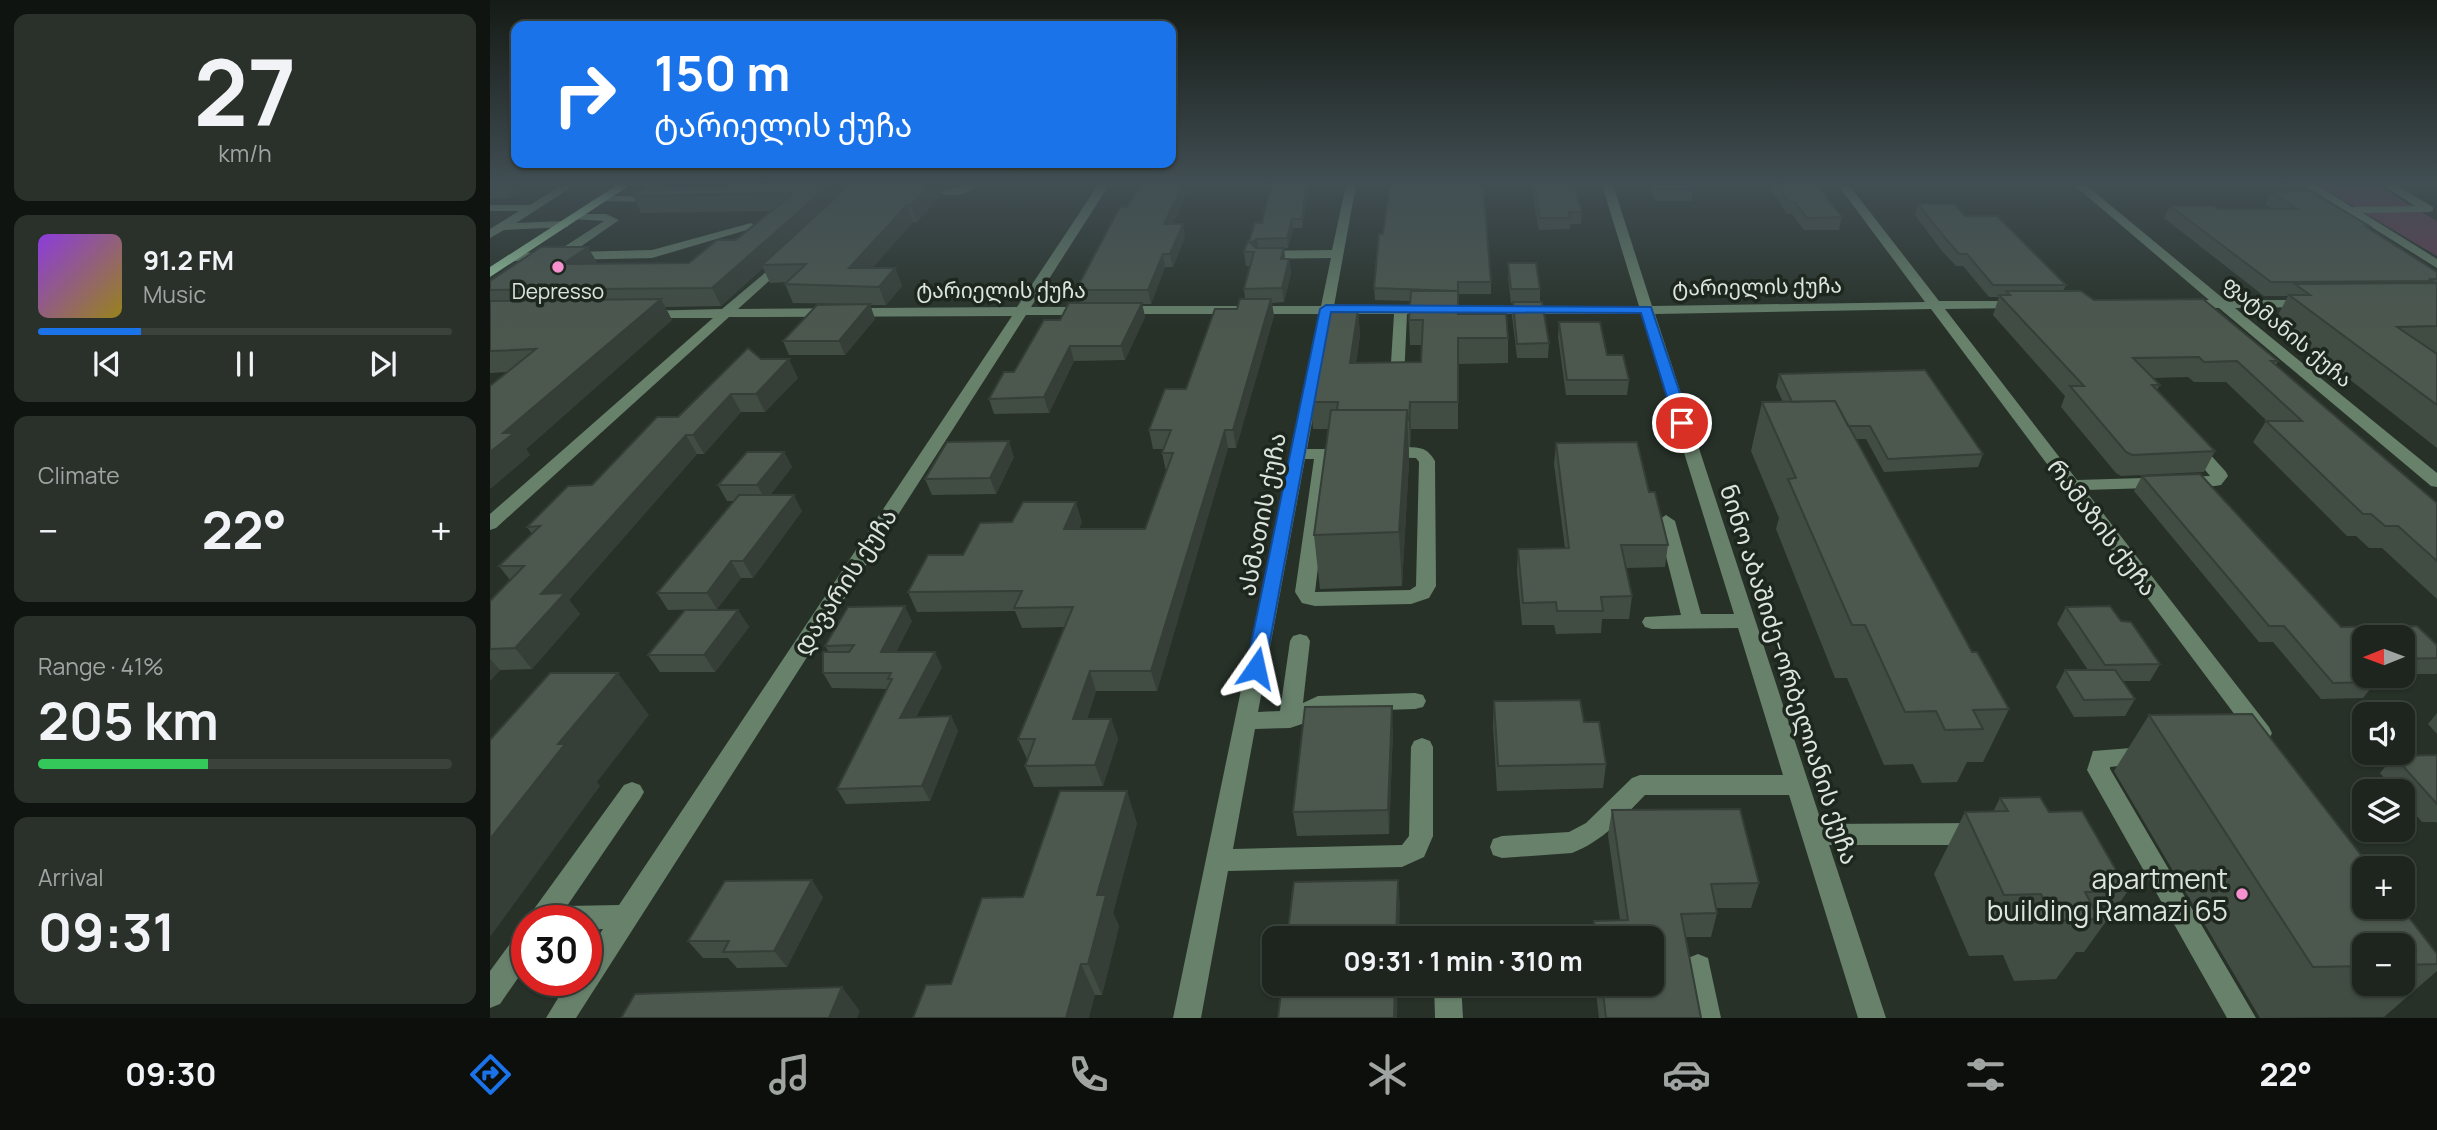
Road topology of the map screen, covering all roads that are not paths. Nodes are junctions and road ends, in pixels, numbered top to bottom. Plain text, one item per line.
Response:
1 (553, 233) edge
2 (593, 233) edge
3 (731, 233) edge
4 (1072, 233) edge
5 (1342, 233) edge
6 (1622, 233) edge
7 (1879, 233) edge
8 (2136, 233) edge
9 (2386, 233) edge
10 (612, 244) dead end
11 (575, 245) junction
12 (532, 246) junction
13 (798, 247) edge
14 (1338, 254) junction
15 (1258, 255) edge
16 (559, 256) junction
17 (515, 257) junction
18 (2437, 264) edge
19 (490, 273) edge
20 (2316, 303) edge
21 (1932, 304) junction
22 (2181, 304) edge
23 (2222, 304) junction
24 (2042, 305) edge
25 (1326, 309) junction
26 (1401, 309) junction
27 (1646, 310) junction
28 (1020, 311) junction
29 (726, 313) junction
30 (629, 314) edge
31 (1397, 379) edge
32 (2190, 443) edge
33 (1297, 454) junction
34 (1323, 454) junction
35 (2437, 482) edge
36 (2071, 485) junction
37 (1666, 521) dead end
38 (490, 524) edge
39 (1693, 621) junction
40 (1746, 621) junction
41 (1652, 622) dead end
42 (1300, 642) dead end
43 (1415, 701) dead end
44 (1290, 719) junction
45 (1245, 721) junction
46 (1422, 747) dead end
47 (2262, 751) edge
48 (2173, 755) edge
49 (1798, 785) junction
50 (632, 792) dead end
51 (2004, 834) edge
52 (1814, 835) junction
53 (1502, 846) dead end
54 (1218, 860) junction
55 (553, 905) edge
56 (626, 917) junction
57 (602, 918) edge
58 (602, 954) edge
59 (511, 964) edge
60 (1698, 967) dead end
61 (490, 994) edge
62 (575, 996) edge
63 (1448, 996) edge
64 (560, 1018) edge
65 (1187, 1018) edge
66 (1449, 1018) edge
67 (1707, 1018) edge
68 (1872, 1018) edge
69 (2242, 1018) edge

1 - 12 main road
2 - 11 street
3 - 16 street
4 - 28 street, დავარის ქუჩა
5 - 14 street, ასმათის ქუჩა
6 - 27 street, ნინო აბაშიძე-ორბელიანის ქუჩა
7 - 21 street, რამაზის ქუჩა
8 - 23 street, ფატმანის ქუჩა
9 - 18 street
10 - 11 street
11 - 12 street
11 - 16 street
12 - 17 main road
13 - 29 street
14 - 15 street
14 - 25 street, ასმათის ქუჩა
16 - 17 street
17 - 19 main road
20 - 23 street
21 - 24 street, ტარიელის ქუჩა
21 - 27 street, ტარიელის ქუჩა
21 - 36 street, რამაზის ქუჩა
22 - 23 street
23 - 35 street, ფატმანის ქუჩა
25 - 26 street, ტარიელის ქუჩა
25 - 28 street, ტარიელის ქუჩა
25 - 33 street, ასმათის ქუჩა
26 - 27 street, ტარიელის ქუჩა
26 - 31 street
27 - 40 street, ნინო აბაშიძე-ორბელიანის ქუჩა
28 - 29 street, ტარიელის ქუჩა
28 - 56 street, დავარის ქუჩა
29 - 30 street, ტარიელის ქუჩა
29 - 38 street
32 - 36 street
33 - 34 street
33 - 45 street, ასმათის ქუჩა
34 - 34 street
36 - 47 street, რამაზის ქუჩა
37 - 39 street
39 - 40 street
39 - 41 street
40 - 49 street, ნინო აბაშიძე-ორბელიანის ქუჩა
42 - 44 street
43 - 44 street
44 - 45 street
45 - 54 street, ასმათის ქუჩა
46 - 54 street
48 - 69 street
49 - 52 street, ნინო აბაშიძე-ორბელიანის ქუჩა
49 - 53 street
50 - 55 street
51 - 52 street
52 - 68 street, ნინო აბაშიძე-ორბელიანის ქუჩა
54 - 65 street, ასმათის ქუჩა
56 - 57 street
56 - 58 street, დავარის ქუჩა
59 - 61 street
60 - 67 street
62 - 64 street, დავარის ქუჩა
63 - 66 street

